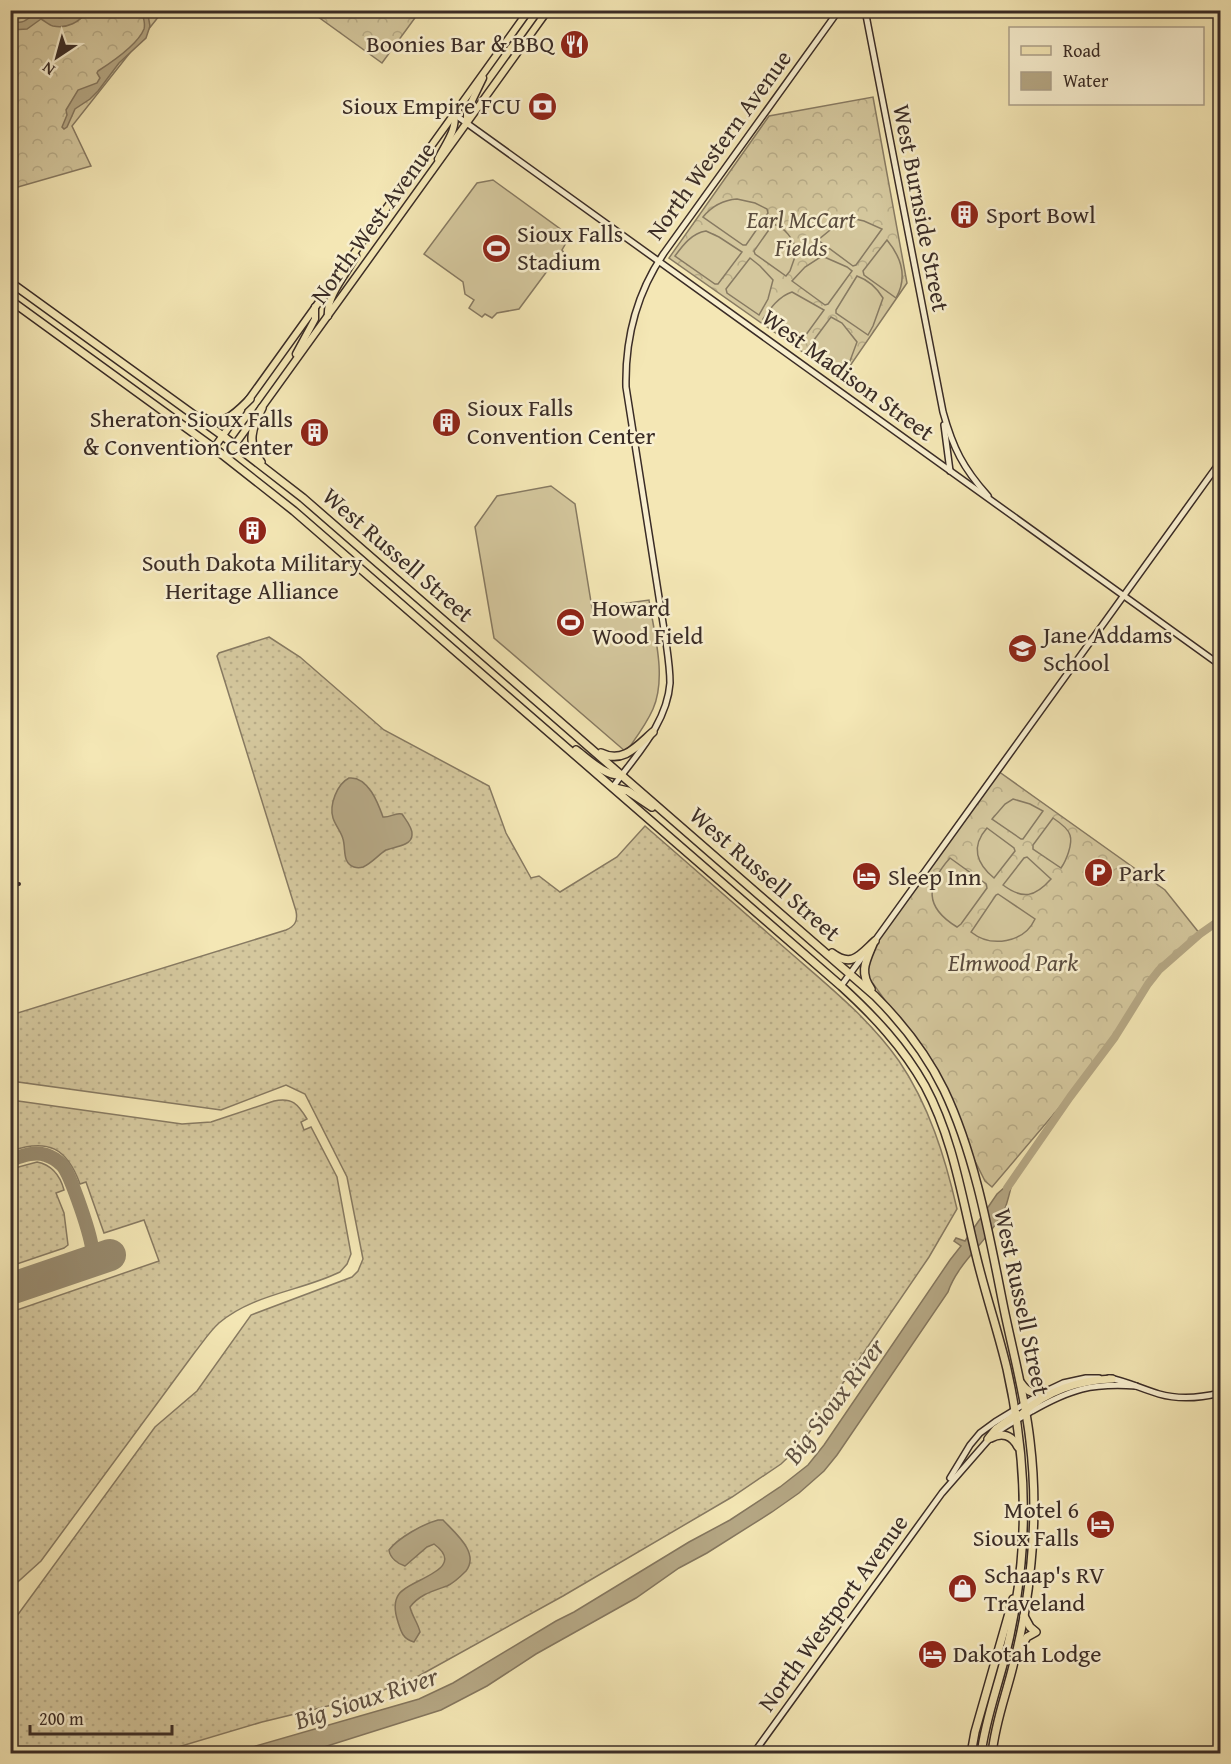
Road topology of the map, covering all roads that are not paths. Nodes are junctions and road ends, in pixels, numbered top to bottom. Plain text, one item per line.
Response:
1 (529, 10) edge
2 (548, 10) edge
3 (839, 10) edge
4 (865, 10) edge
5 (485, 72) junction
6 (454, 114) junction
7 (467, 124) junction
8 (435, 169) junction
9 (364, 239) junction
10 (658, 261) junction
11 (10, 282) edge
12 (10, 300) edge
13 (315, 307) junction
14 (328, 316) junction
15 (293, 363) junction
16 (250, 399) junction
17 (175, 401) junction
18 (262, 408) junction
19 (943, 412) junction
20 (223, 436) junction
21 (235, 445) junction
22 (214, 448) junction
23 (226, 457) junction
24 (1221, 462) edge
25 (268, 471) junction
26 (950, 471) junction
27 (998, 506) junction
28 (1124, 596) junction
29 (1221, 665) edge
30 (653, 732) junction
31 (551, 734) junction
32 (577, 736) junction
33 (622, 775) junction
34 (613, 788) junction
35 (675, 821) junction
36 (807, 936) junction
37 (875, 941) junction
38 (850, 974) junction
39 (841, 986) junction
40 (882, 1003) junction
41 (1017, 1371) junction
42 (1112, 1379) junction
43 (1136, 1386) junction
44 (1044, 1392) junction
45 (1221, 1393) edge
46 (1025, 1410) junction
47 (1016, 1415) junction
48 (988, 1439) junction
49 (1019, 1450) junction
50 (942, 1493) junction
51 (1021, 1564) junction
52 (1024, 1616) junction
53 (1015, 1659) junction
54 (756, 1753) edge
55 (971, 1754) edge
56 (981, 1754) edge
57 (992, 1754) edge

1 - 5 main road, North West Avenue
2 - 7 main road, North West Avenue
3 - 10 main road, North Western Avenue
4 - 19 main road, West Burnside Street
5 - 6 main road, North West Avenue
5 - 7 main road
6 - 7 main road, West Madison Street
6 - 8 main road
6 - 9 main road, North West Avenue
7 - 8 main road, North West Avenue
7 - 10 main road, West Madison Street
8 - 14 main road, North West Avenue
9 - 13 main road, North West Avenue
9 - 14 main road
10 - 26 main road, West Madison Street
10 - 30 main road, North Western Avenue
11 - 17 highway, West Russell Street
12 - 22 highway, West Russell Street
13 - 15 main road
13 - 16 main road, North West Avenue
14 - 15 main road, North West Avenue
15 - 18 main road, North West Avenue
16 - 17 highway
16 - 20 main road, North West Avenue
17 - 20 highway, West Russell Street
18 - 21 main road, North West Avenue
18 - 25 highway
19 - 26 main road, West Burnside Street
19 - 27 main road, West Burnside Street
20 - 21 highway, West Russell Street
20 - 22 main road, North West Avenue
21 - 23 main road, North West Avenue
21 - 25 highway, West Russell Street
22 - 23 highway, West Russell Street
23 - 31 highway, West Russell Street
24 - 28 main road
25 - 32 highway, West Russell Street
26 - 27 main road, West Madison Street
27 - 28 main road, West Madison Street
28 - 29 main road, West Madison Street
28 - 37 main road
30 - 32 highway
30 - 33 main road, North Western Avenue
31 - 33 highway
31 - 34 highway, West Russell Street
32 - 33 highway, West Russell Street
33 - 34 main road, North Western Avenue
33 - 35 highway, West Russell Street
34 - 35 highway
34 - 39 highway, West Russell Street
35 - 36 highway, West Russell Street
36 - 37 highway
36 - 38 highway, West Russell Street
37 - 38 main road
37 - 40 highway
38 - 39 main road
38 - 40 highway, West Russell Street
39 - 47 highway, West Russell Street
40 - 41 highway, West Russell Street
41 - 44 highway
41 - 46 highway, West Russell Street
42 - 43 main road
42 - 44 main road
42 - 46 highway
43 - 45 main road
43 - 46 main road
44 - 46 main road
46 - 47 highway
46 - 52 highway, West Russell Street
47 - 48 highway
47 - 49 highway, West Russell Street
47 - 50 main road, North Westport Avenue
48 - 49 highway
48 - 50 main road, North Westport Avenue
49 - 51 highway, West Russell Street
50 - 54 main road, North Westport Avenue
51 - 55 highway
51 - 56 highway, West Russell Street
52 - 53 highway, West Russell Street
52 - 53 highway
53 - 57 highway, West Russell Street

